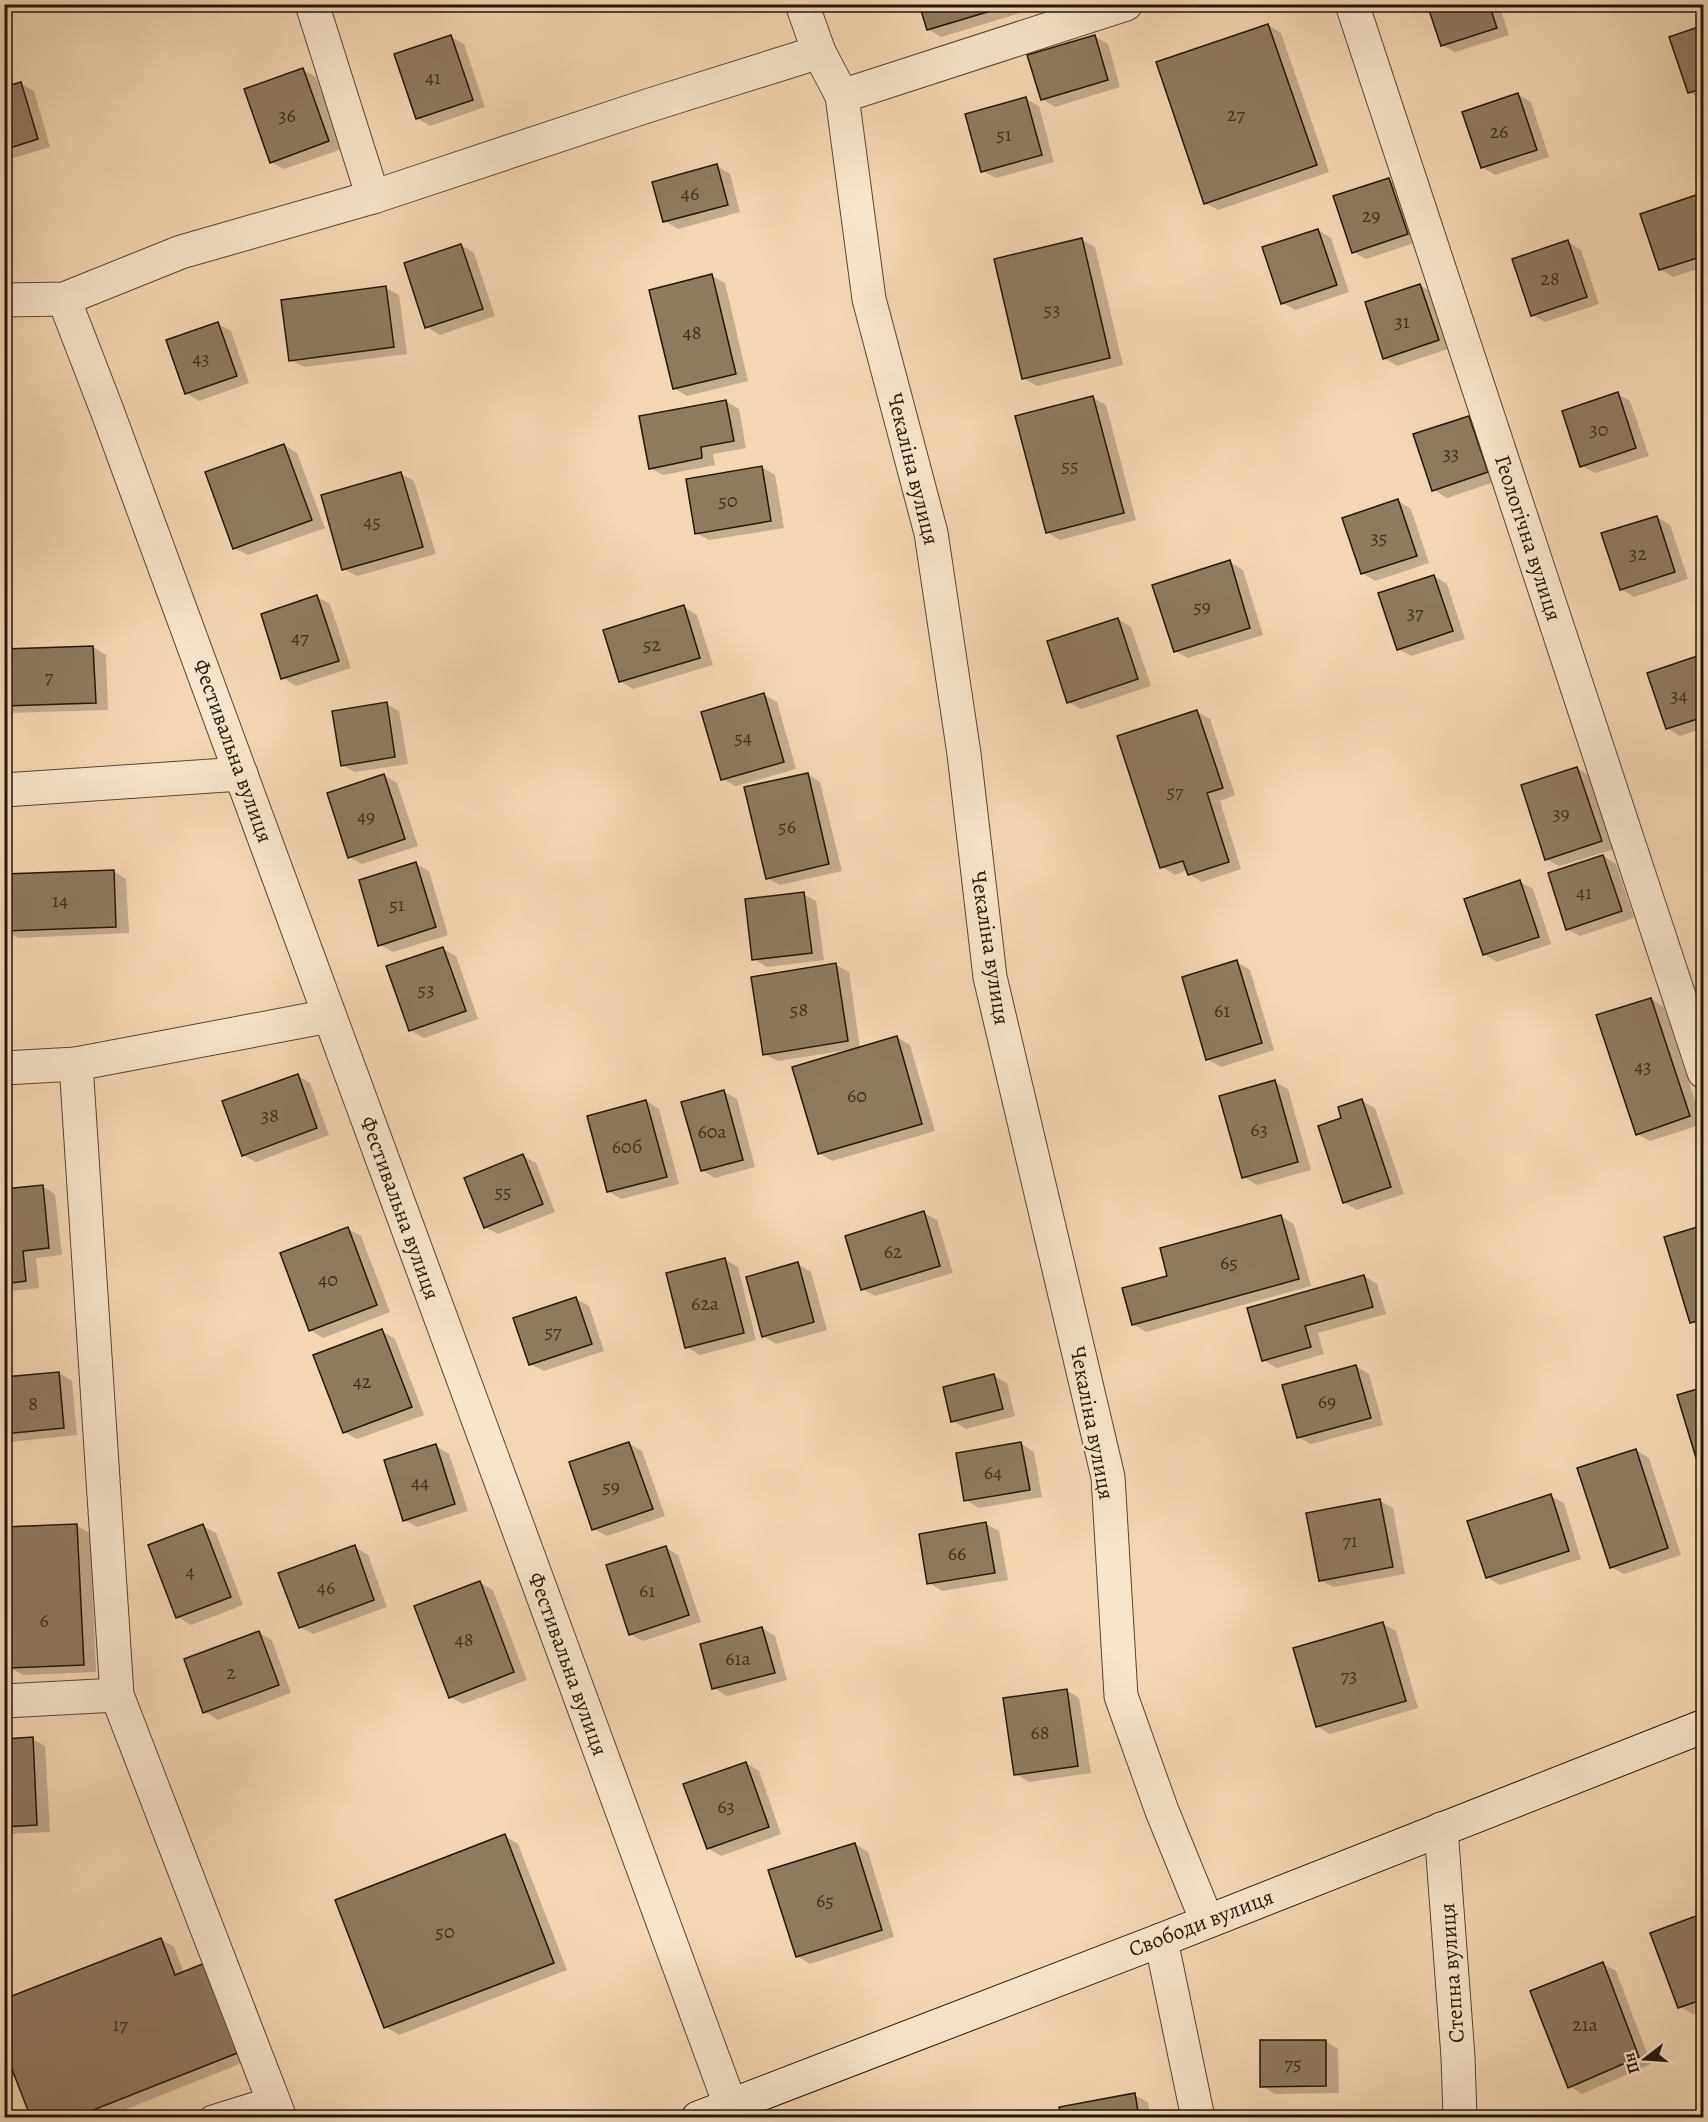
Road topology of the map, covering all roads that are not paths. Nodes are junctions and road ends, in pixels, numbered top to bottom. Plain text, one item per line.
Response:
1 (312, 4) edge
2 (802, 4) edge
3 (1126, 4) edge
4 (1352, 4) edge
5 (819, 52) junction
6 (842, 96) junction
7 (374, 197) junction
8 (64, 299) junction
9 (4, 300) edge
10 (241, 774) junction
11 (4, 790) edge
12 (329, 1016) junction
13 (75, 1064) junction
14 (4, 1068) edge
15 (1704, 1072) edge
16 (117, 1695) junction
17 (4, 1701) edge
18 (1704, 1726) edge
19 (1441, 1829) junction
20 (1207, 1921) junction
21 (1161, 1940) junction
22 (276, 2109) edge
23 (732, 2111) edge
24 (211, 2118) edge
25 (698, 2118) edge
26 (1198, 2118) edge
27 (1460, 2118) edge

1 - 7 street
2 - 5 street, Чекаліна вулиця
3 - 6 street
4 - 15 street, Геологічна вулиця
5 - 6 street, Чекаліна вулиця
5 - 7 street
6 - 20 street, Чекаліна вулиця
7 - 8 street
8 - 9 street
8 - 10 street, Фестивальна вулиця
10 - 11 street
10 - 12 street, Фестивальна вулиця
12 - 13 street
12 - 23 street, Фестивальна вулиця
13 - 14 street
13 - 16 street
16 - 17 street
16 - 22 street
18 - 19 street, Свободи вулиця
19 - 20 street, Свободи вулиця
19 - 27 street, Степна вулиця
20 - 21 street, Свободи вулиця
21 - 23 street, Свободи вулиця
21 - 26 street
22 - 24 lane
23 - 25 street, Свободи вулиця

